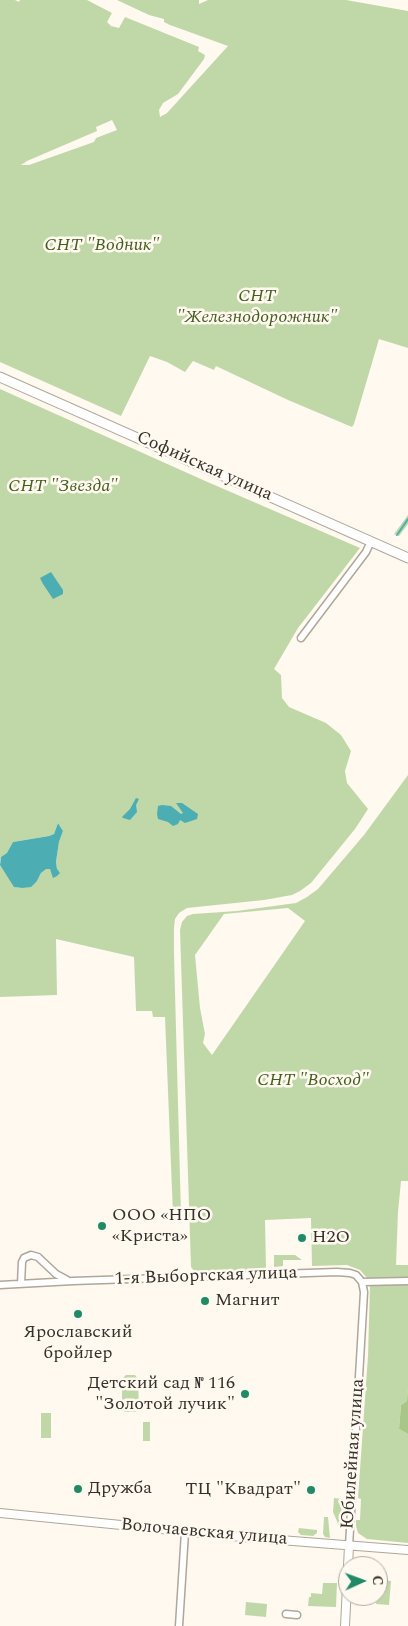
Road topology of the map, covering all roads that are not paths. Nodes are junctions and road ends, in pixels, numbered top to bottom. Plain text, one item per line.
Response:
1 (0, 377) edge
2 (371, 541) junction
3 (408, 558) edge
4 (301, 638) dead end
5 (73, 1281) junction
6 (408, 1281) edge
7 (362, 1282) junction
8 (21, 1284) junction
9 (0, 1285) edge
10 (0, 1513) edge
11 (185, 1532) junction
12 (349, 1546) junction
13 (408, 1550) edge
14 (286, 1614) dead end
15 (297, 1615) dead end
16 (179, 1626) edge
17 (344, 1626) edge

1 - 2 main road, Софийская улица
2 - 3 main road, Софийская улица
2 - 4 street
5 - 7 street, 1-я Выборгская улица
5 - 8 street, 1-я Выборгская улица
5 - 8 street
6 - 7 street, 1-я Выборгская улица
7 - 12 street, Юбилейная улица
8 - 9 street, 1-я Выборгская улица
10 - 11 street, Волочаевская улица
11 - 12 street, Волочаевская улица
11 - 16 street
12 - 13 street, Волочаевская улица
12 - 17 street, Юбилейная улица
14 - 15 street

